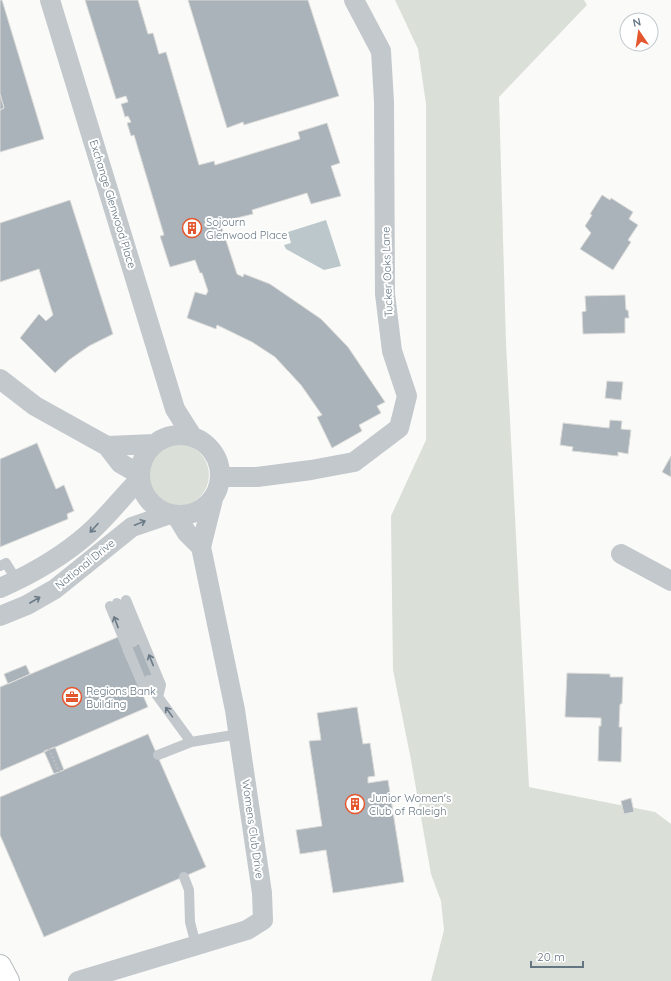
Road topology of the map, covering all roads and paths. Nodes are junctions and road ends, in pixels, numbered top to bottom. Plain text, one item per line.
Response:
1 (50, 0) edge
2 (354, 0) edge
3 (0, 379) edge
4 (175, 409) junction
5 (192, 436) junction
6 (159, 441) junction
7 (107, 446) junction
8 (140, 476) junction
9 (220, 477) junction
10 (212, 498) junction
11 (173, 514) junction
12 (202, 547) junction
13 (621, 554) dead end
14 (0, 566) edge
15 (671, 581) edge
16 (8, 584) edge
17 (117, 603) junction
18 (0, 616) edge
19 (133, 642) dead end
20 (149, 680) dead end
21 (156, 693) junction
22 (239, 734) junction
23 (191, 742) junction
24 (49, 749) dead end
25 (158, 755) dead end
26 (59, 772) dead end
27 (184, 877) dead end
28 (196, 945) junction
29 (0, 966) edge
30 (8, 981) edge
31 (78, 981) edge

1 - 4 street, Exchange Glenwood Place
2 - 9 street, Tucker Oaks Lane
3 - 7 street
4 - 5 street, Exchange Glenwood Place
4 - 6 street
5 - 6 street
5 - 9 street
6 - 7 street
6 - 8 street
7 - 8 street
8 - 11 street
8 -> 16 street, National Drive
9 - 10 street
10 - 11 street
10 - 12 street, Womens Club Drive
11 - 12 street
18 -> 11 street, National Drive
12 - 22 street, Womens Club Drive
13 - 15 street
14 - 16 lane
17 - 19 lane
21 -> 17 lane
21 -> 17 lane
20 - 21 lane
23 -> 21 lane
22 - 23 lane
22 - 28 street, Womens Club Drive
23 - 25 lane
24 - 26 path
27 - 28 lane
28 - 31 street, Womens Club Drive
29 - 30 main road

